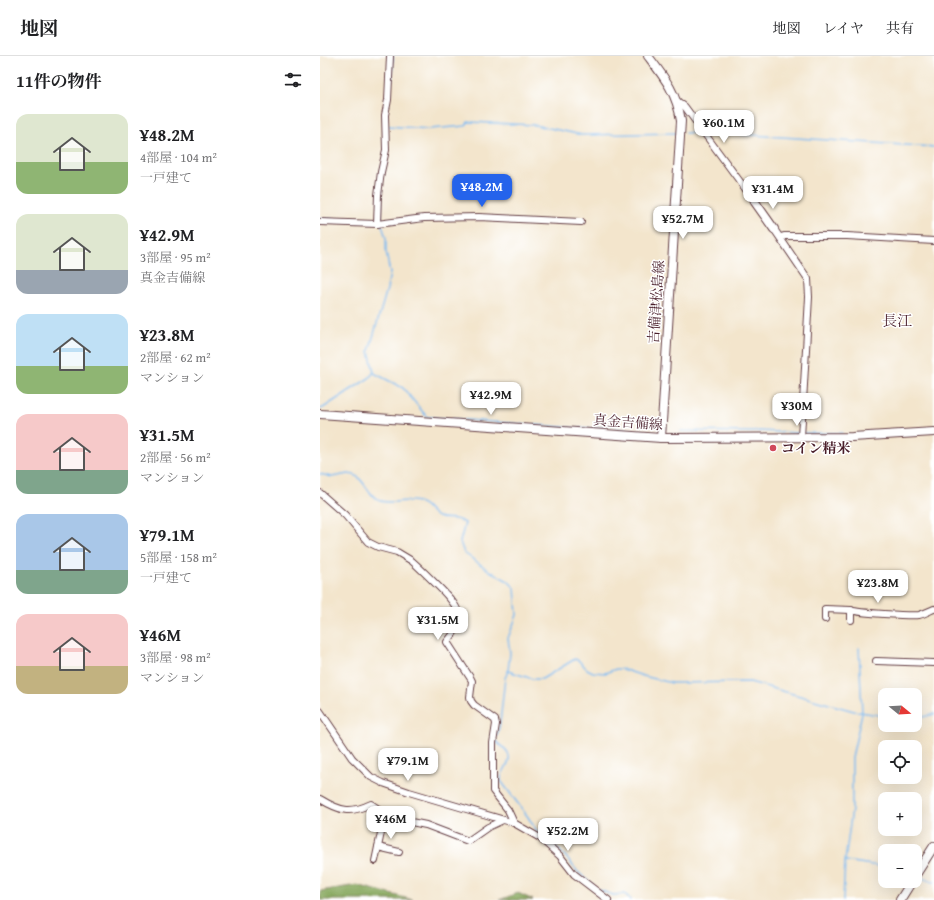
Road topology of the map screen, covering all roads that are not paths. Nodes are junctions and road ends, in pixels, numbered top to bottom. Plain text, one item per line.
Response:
1 (390, 56) edge
2 (648, 56) edge
3 (677, 101) junction
4 (755, 202) joint
5 (320, 222) edge
6 (379, 222) junction
7 (581, 222) dead end
8 (774, 229) joint
9 (781, 237) junction
10 (934, 241) edge
11 (320, 414) edge
12 (934, 432) edge
13 (801, 437) junction
14 (661, 438) junction
15 (320, 493) edge
16 (934, 609) edge
17 (851, 610) junction
18 (825, 619) dead end
19 (850, 620) dead end
20 (876, 661) dead end
21 (934, 663) edge
22 (320, 711) edge
23 (320, 799) edge
24 (385, 814) junction
25 (503, 820) junction
26 (514, 823) junction
27 (378, 846) junction
28 (934, 846) edge
29 (399, 852) dead end
30 (375, 861) dead end
31 (922, 865) edge
32 (908, 888) edge
33 (608, 900) edge
34 (900, 900) edge

1 - 6 street
2 - 3 main road, 吉備津松島線
3 - 4 street
3 - 14 main road, 吉備津松島線
4 - 8 main road
5 - 6 street
6 - 7 street
8 - 9 street
9 - 10 street
9 - 13 street
11 - 14 main road, 真金吉備線
12 - 13 main road, 真金吉備線
13 - 14 main road, 真金吉備線
15 - 26 street
16 - 17 street
17 - 18 street
17 - 19 street
20 - 21 street
22 - 25 street
23 - 24 street
24 - 25 street
24 - 27 street
25 - 26 street
26 - 33 street
27 - 29 street
27 - 30 street
28 - 31 main road
32 - 34 main road

